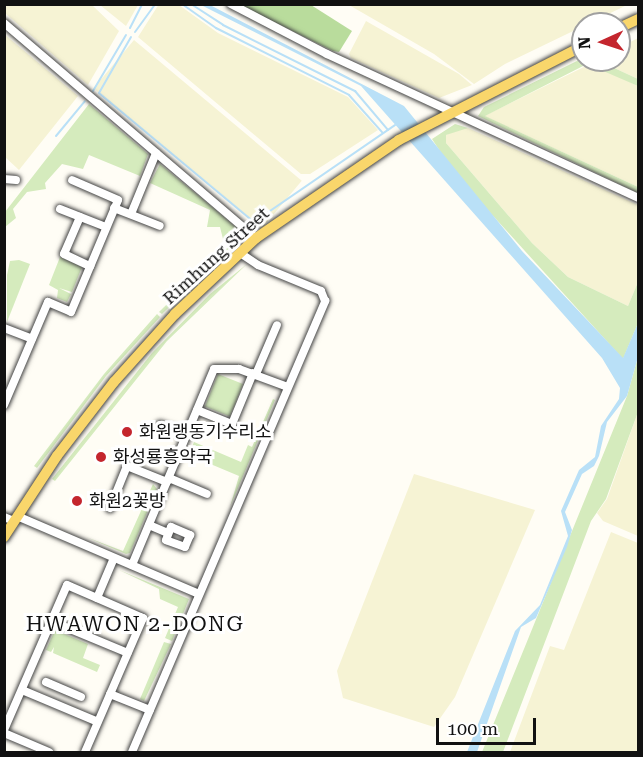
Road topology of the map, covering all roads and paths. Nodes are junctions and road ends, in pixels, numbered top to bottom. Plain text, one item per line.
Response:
1 (231, 4) edge
2 (4, 23) edge
3 (571, 52) edge
4 (449, 112) junction
5 (156, 153) junction
6 (4, 179) edge
7 (16, 180) dead end
8 (72, 180) dead end
9 (639, 198) edge
10 (60, 208) dead end
11 (114, 208) junction
12 (131, 214) junction
13 (80, 217) junction
14 (160, 226) dead end
15 (106, 227) junction
16 (256, 238) junction
17 (240, 253) junction
18 (90, 266) junction
19 (277, 325) dead end
20 (4, 328) edge
21 (32, 339) junction
22 (254, 374) junction
23 (288, 387) junction
24 (7, 392) edge
25 (4, 405) edge
26 (197, 410) junction
27 (160, 425) dead end
28 (187, 435) junction
29 (168, 480) junction
30 (207, 494) dead end
31 (110, 508) dead end
32 (12, 518) edge
33 (149, 525) junction
34 (168, 533) dead end
35 (4, 537) edge
36 (114, 558) junction
37 (132, 566) junction
38 (199, 594) junction
39 (97, 598) junction
40 (51, 621) junction
41 (128, 653) junction
42 (46, 682) dead end
43 (22, 690) junction
44 (65, 690) junction
45 (111, 694) junction
46 (81, 697) dead end
47 (58, 705) junction
48 (150, 710) junction
49 (98, 722) junction
50 (4, 731) edge
51 (32, 749) edge
52 (49, 753) edge
53 (85, 753) edge
54 (132, 753) edge

1 - 4 street
2 - 5 street
3 - 4 main road, Rimhung Street
4 - 9 street
4 - 16 main road, Rimhung Street
5 - 12 street
5 - 16 street
6 - 7 street
8 - 11 street
10 - 13 street
11 - 12 street
11 - 15 street
12 - 14 street
13 - 15 street
13 - 18 street
15 - 18 street
16 - 17 main road, Rimhung Street
17 - 23 street
17 - 32 main road, Rimhung Street
18 - 21 street
19 - 22 street
20 - 21 street
21 - 24 street
22 - 23 street
22 - 26 street
22 - 26 street
23 - 38 street
24 - 25 street
26 - 28 street
27 - 28 street
28 - 29 street
29 - 30 street
29 - 31 street
29 - 33 street
32 - 35 main road, Rimhung Street
32 - 36 street
33 - 34 street
33 - 37 street
36 - 37 street
36 - 39 street
37 - 38 street
38 - 48 street
39 - 40 street
39 - 41 street
40 - 41 street
40 - 43 street
41 - 45 street
42 - 44 street
43 - 47 street
43 - 50 street
44 - 46 street
44 - 47 street
45 - 48 street
45 - 49 street
47 - 49 street
48 - 54 street
49 - 53 street
50 - 51 street
51 - 52 street

